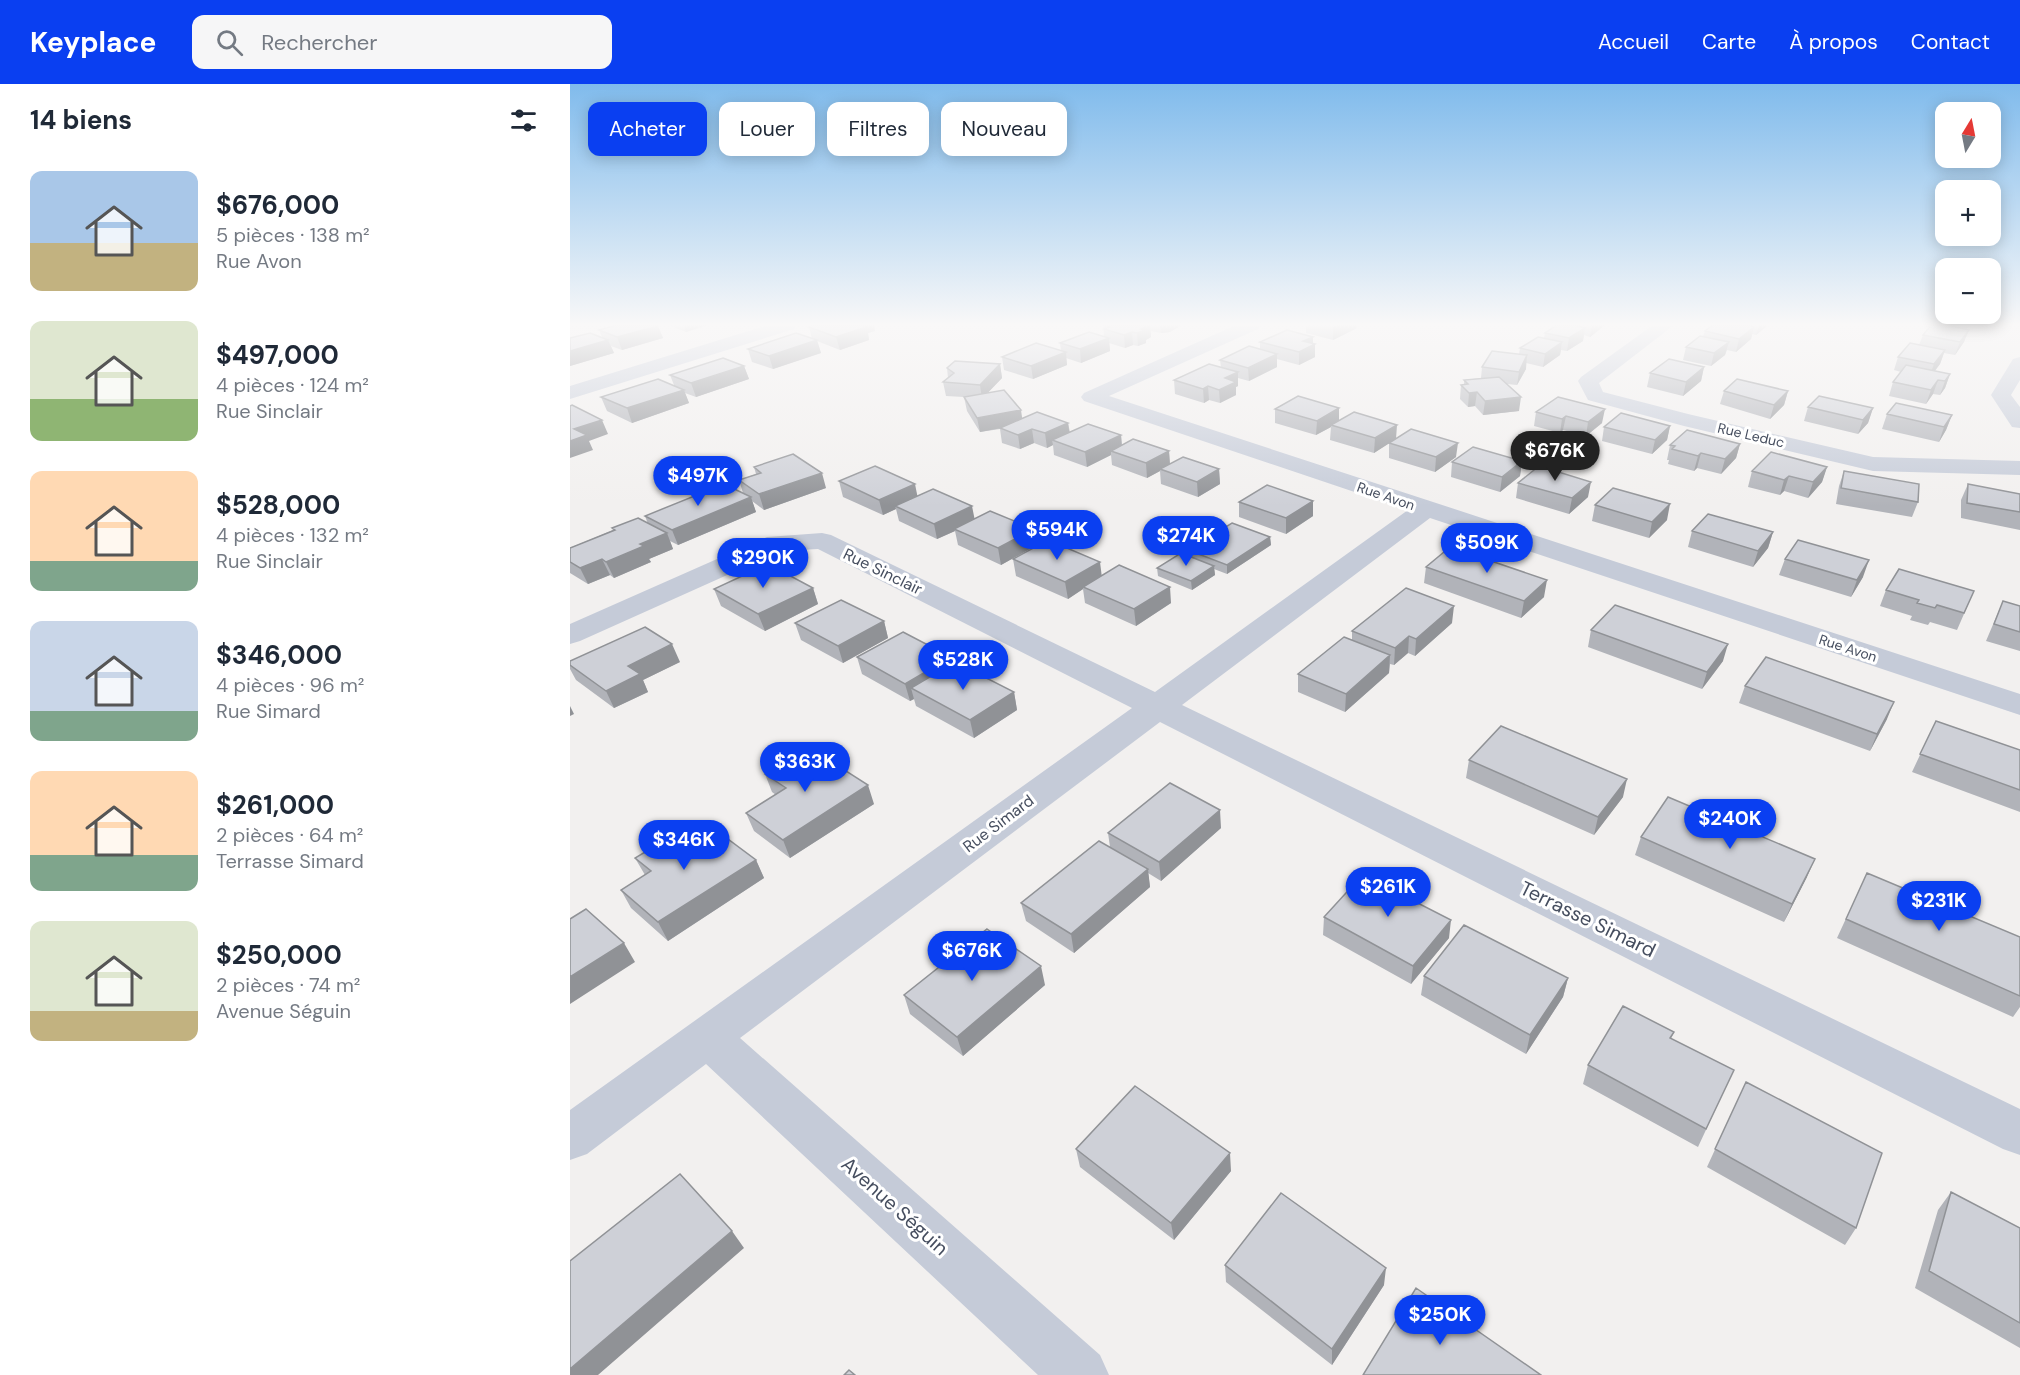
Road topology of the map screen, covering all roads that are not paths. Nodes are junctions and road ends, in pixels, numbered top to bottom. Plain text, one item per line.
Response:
1 (595, 385) edge
2 (1117, 385) edge
3 (1590, 385) edge
4 (2007, 385) edge
5 (570, 393) edge
6 (2020, 422) edge
7 (2020, 468) edge
8 (1426, 509) junction
9 (570, 635) edge
10 (2020, 705) edge
11 (1156, 706) junction
12 (709, 1038) junction
13 (2020, 1133) edge
14 (570, 1138) edge
15 (1080, 1375) edge

1 - 5 street
2 - 8 street, Rue Avon
3 - 7 street, Rue Leduc
4 - 6 street
8 - 10 street, Rue Avon
8 - 11 street, Rue Simard
9 - 11 street, Rue Sinclair
11 - 12 street, Rue Simard
11 - 13 street, Terrasse Simard
12 - 14 street, Rue Simard
12 - 15 street, Avenue Séguin

